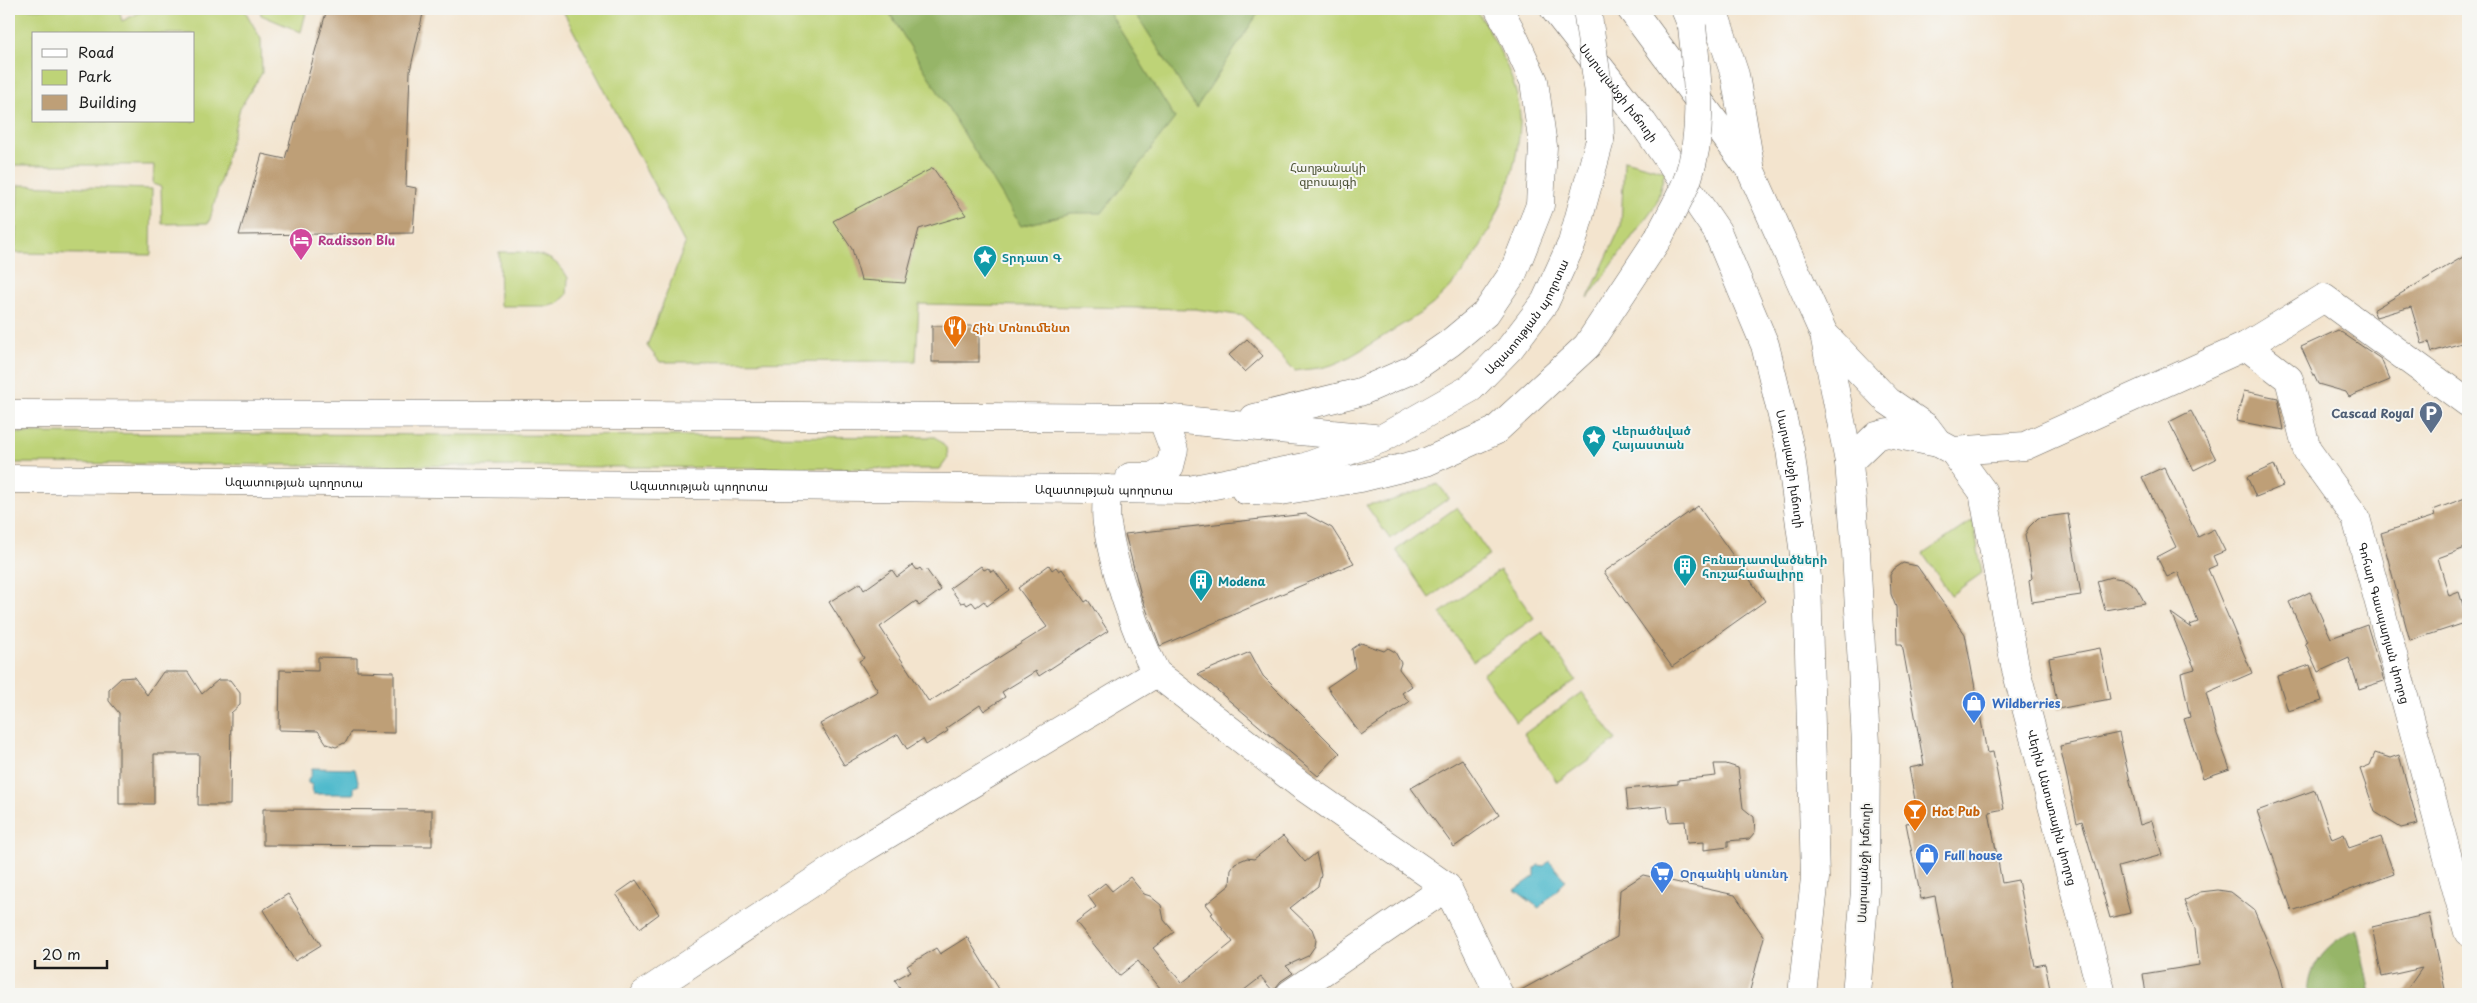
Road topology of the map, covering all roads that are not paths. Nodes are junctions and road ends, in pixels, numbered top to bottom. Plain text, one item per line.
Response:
1 (1499, 9) edge
2 (1554, 9) edge
3 (1587, 9) edge
4 (1631, 9) edge
5 (1713, 9) edge
6 (1689, 17) edge
7 (1751, 171) junction
8 (1824, 334) junction
9 (2246, 346) junction
10 (2468, 403) edge
11 (9, 414) edge
12 (1162, 418) junction
13 (1227, 424) junction
14 (1381, 439) junction
15 (1945, 447) junction
16 (1849, 462) junction
17 (9, 479) edge
18 (1020, 488) junction
19 (1107, 489) junction
20 (1190, 490) junction
21 (1156, 674) junction
22 (1447, 886) junction
23 (2468, 932) edge
24 (644, 994) edge
25 (1290, 994) edge
26 (1499, 994) edge
27 (1802, 994) edge
28 (1856, 994) edge
29 (2102, 994) edge

1 - 13 main road
2 - 27 main road, Սարալանջի խճուղի
3 - 14 main road, Ազատության պողոտա, bridge
4 - 7 main road, Սարալանջի խճուղի
5 - 7 main road
6 - 20 main road, bridge
7 - 8 main road, Սարալանջի խճուղի
8 - 15 main road, Վերին Անտառային փողոց
8 - 16 main road, Սարալանջի խճուղի
9 - 10 main road
9 - 15 main road
9 - 23 main road, Գոհար Գասպարյան փողոց
11 - 12 main road
12 - 13 main road
12 - 18 main road
13 - 14 main road
14 - 20 main road, Ազատության պողոտա
15 - 16 main road
15 - 29 main road, Վերին Անտառային փողոց
16 - 28 main road, Սարալանջի խճուղի
17 - 18 main road, Ազատության պողոտա
18 - 19 main road, Ազատության պողոտա
19 - 20 main road, Ազատության պողոտա
19 - 21 main road
21 - 22 main road
21 - 24 main road
22 - 25 main road
22 - 26 main road

